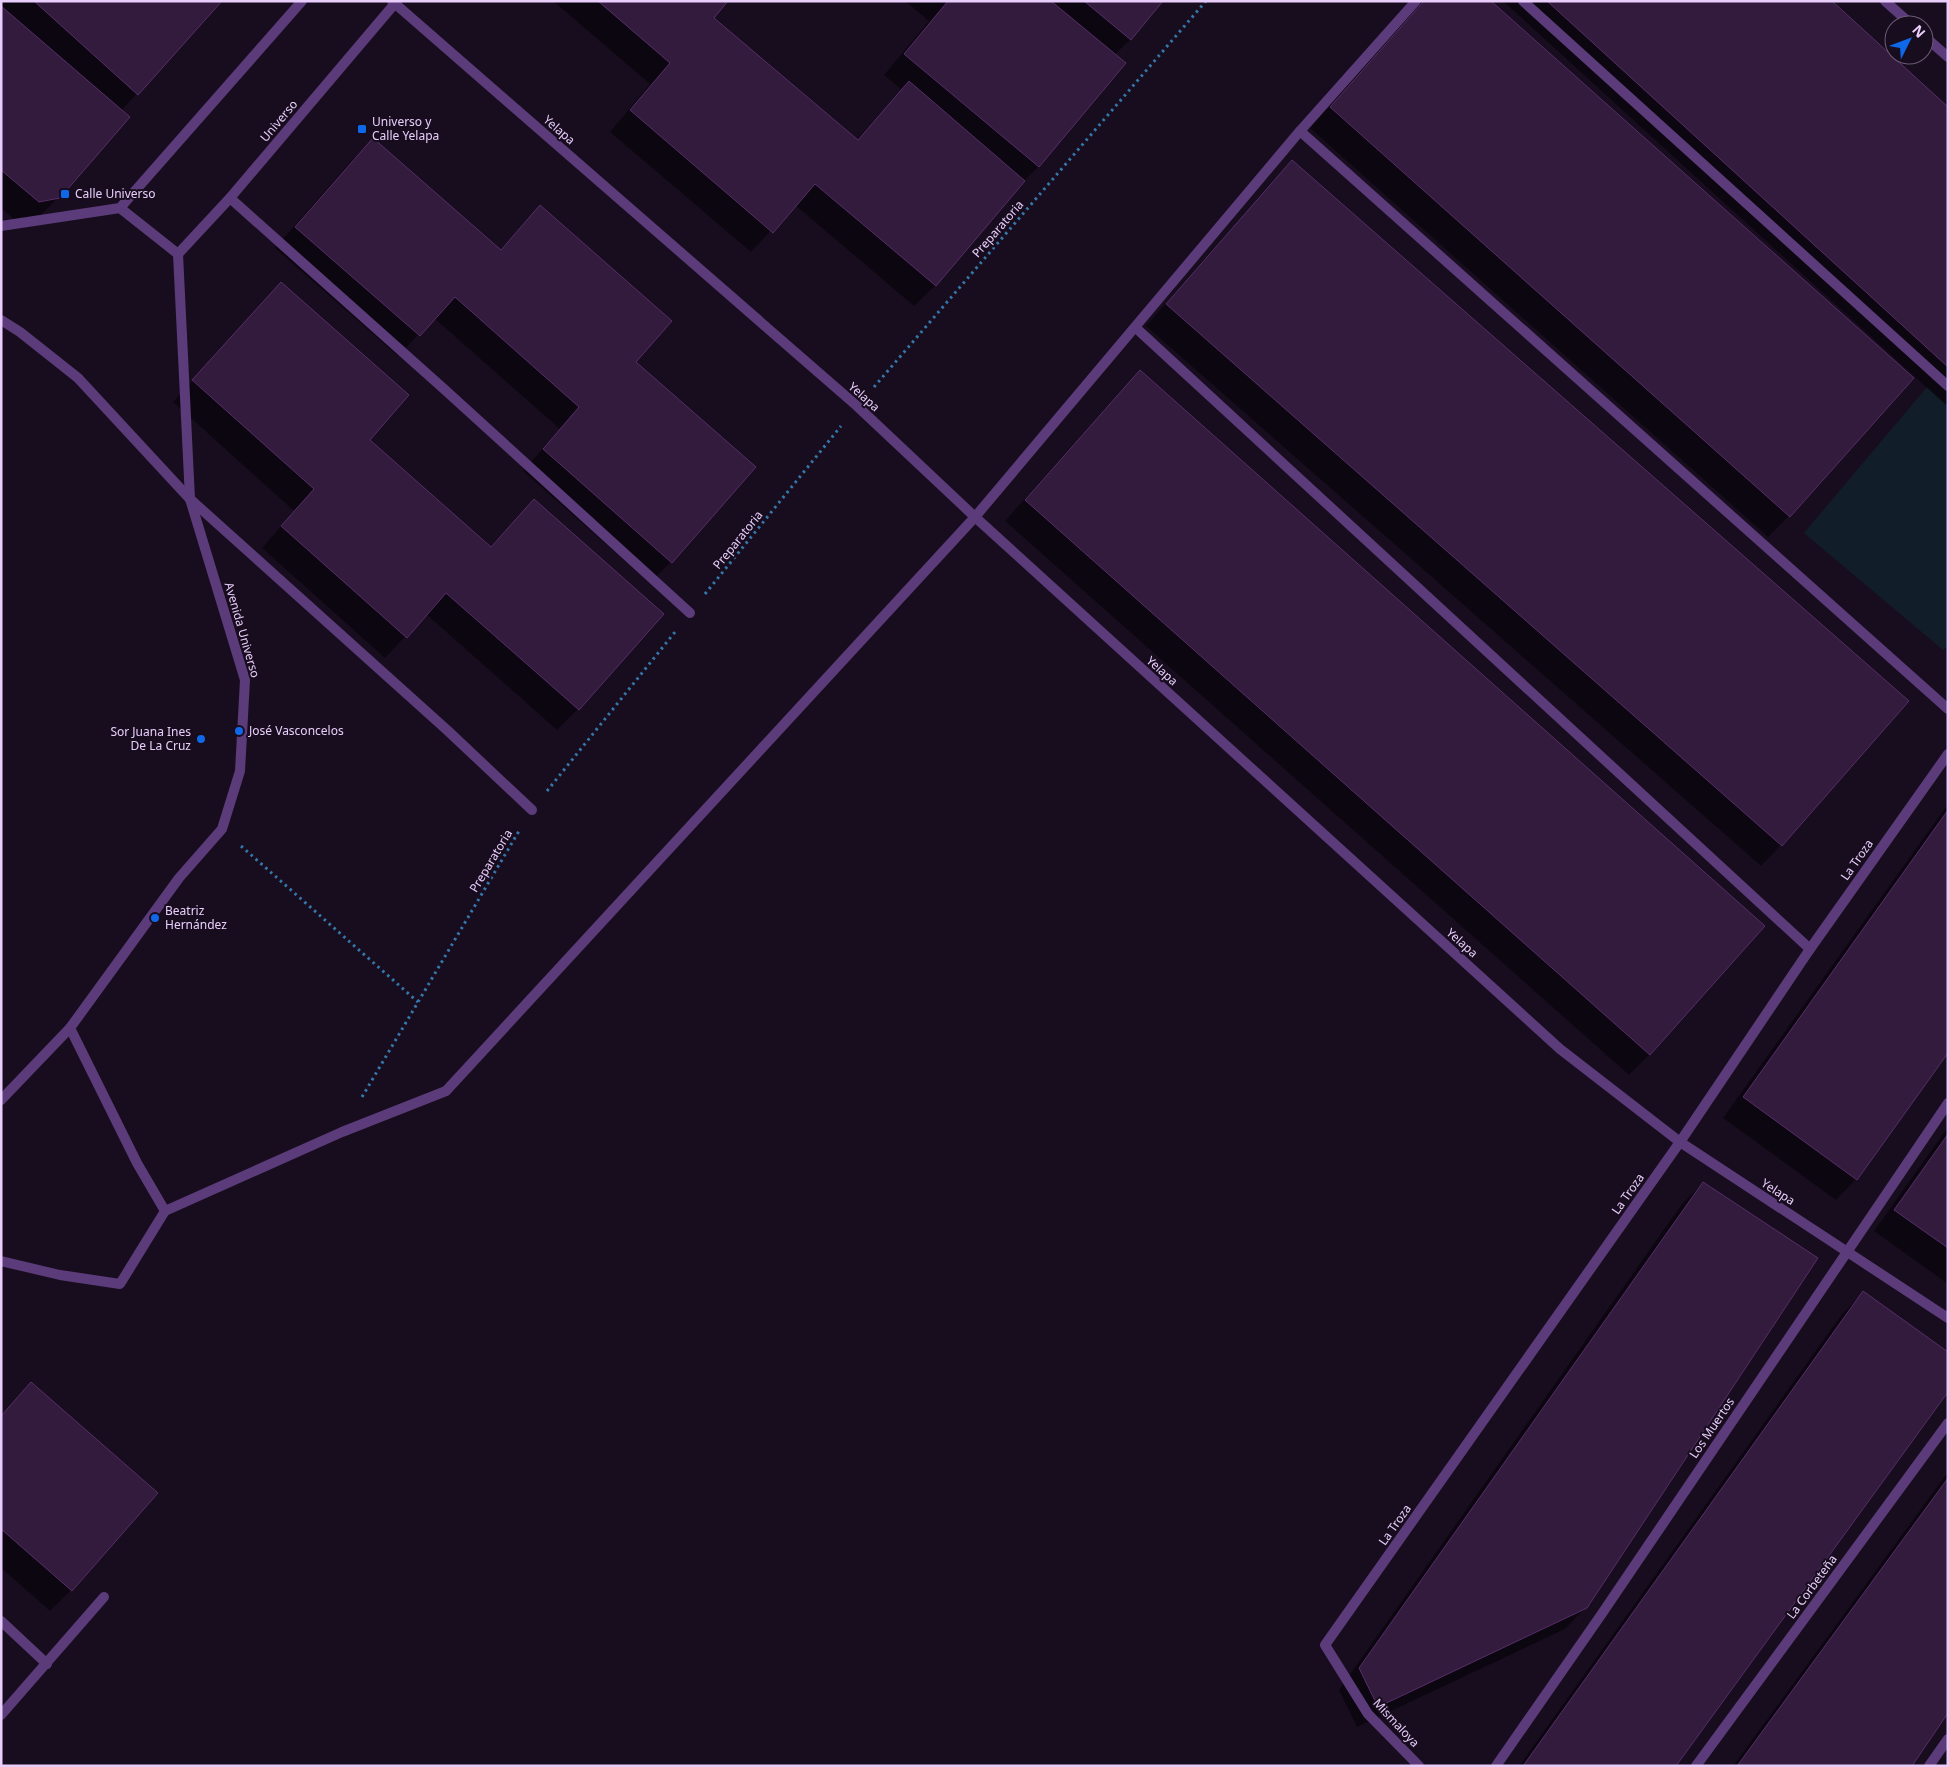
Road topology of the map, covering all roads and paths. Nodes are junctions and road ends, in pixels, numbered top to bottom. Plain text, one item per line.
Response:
1 (302, 1) edge
2 (1206, 1) edge
3 (1416, 1) edge
4 (1523, 1) edge
5 (1885, 1) edge
6 (395, 2) edge
7 (1901, 15) edge
8 (1934, 45) edge
9 (1948, 57) edge
10 (1300, 131) junction
11 (230, 198) junction
12 (120, 208) junction
13 (1, 226) edge
14 (178, 254) junction
15 (1, 320) edge
16 (1136, 328) junction
17 (1948, 386) edge
18 (857, 406) junction
19 (190, 499) junction
20 (975, 517) junction
21 (690, 612) junction
22 (1948, 708) edge
23 (1948, 754) edge
24 (532, 810) junction
25 (222, 830) junction
26 (1810, 949) junction
27 (418, 1002) junction
28 (70, 1028) junction
29 (1, 1100) edge
30 (1948, 1103) edge
31 (342, 1132) junction
32 (1680, 1142) junction
33 (165, 1211) junction
34 (1846, 1252) junction
35 (1, 1261) edge
36 (1948, 1318) edge
37 (1948, 1423) edge
38 (104, 1598) dead end
39 (1, 1621) edge
40 (1325, 1646) joint
41 (47, 1664) junction
42 (1, 1715) edge
43 (1948, 1739) edge
44 (1419, 1766) edge
45 (1496, 1766) edge
46 (1696, 1766) edge
47 (1929, 1766) edge

1 - 12 street
2 - 18 path, Preparatoria
3 - 10 street
4 - 17 street
5 - 7 street
6 - 11 street, Universo
6 - 18 street, Yelapa
8 - 9 street
10 - 16 street
10 - 22 street
11 - 14 street, Universo
11 - 21 street
12 - 13 street
12 - 14 street
14 - 19 street
15 - 19 street, Avenida Universo
16 - 20 street
16 - 26 street
18 - 20 street, Yelapa
18 - 21 path, Preparatoria
19 - 24 street
19 - 25 street, Avenida Universo
20 - 31 street
20 - 32 street, Yelapa
21 - 24 path, Preparatoria
23 - 26 street, La Troza
24 - 27 path, Preparatoria
25 - 27 path
25 - 28 street, Avenida Universo
26 - 32 street, La Troza
27 - 31 path, Preparatoria
28 - 29 street, Avenida Universo
28 - 33 street
30 - 34 street, Los Muertos
31 - 33 street
32 - 34 street, Yelapa
32 - 40 street, La Troza
33 - 35 street
34 - 36 street, Yelapa
34 - 45 street, Los Muertos
37 - 46 street, La Corbeteña
38 - 41 street
39 - 41 street
40 - 44 street, Mismaloya
41 - 42 street
43 - 47 street

